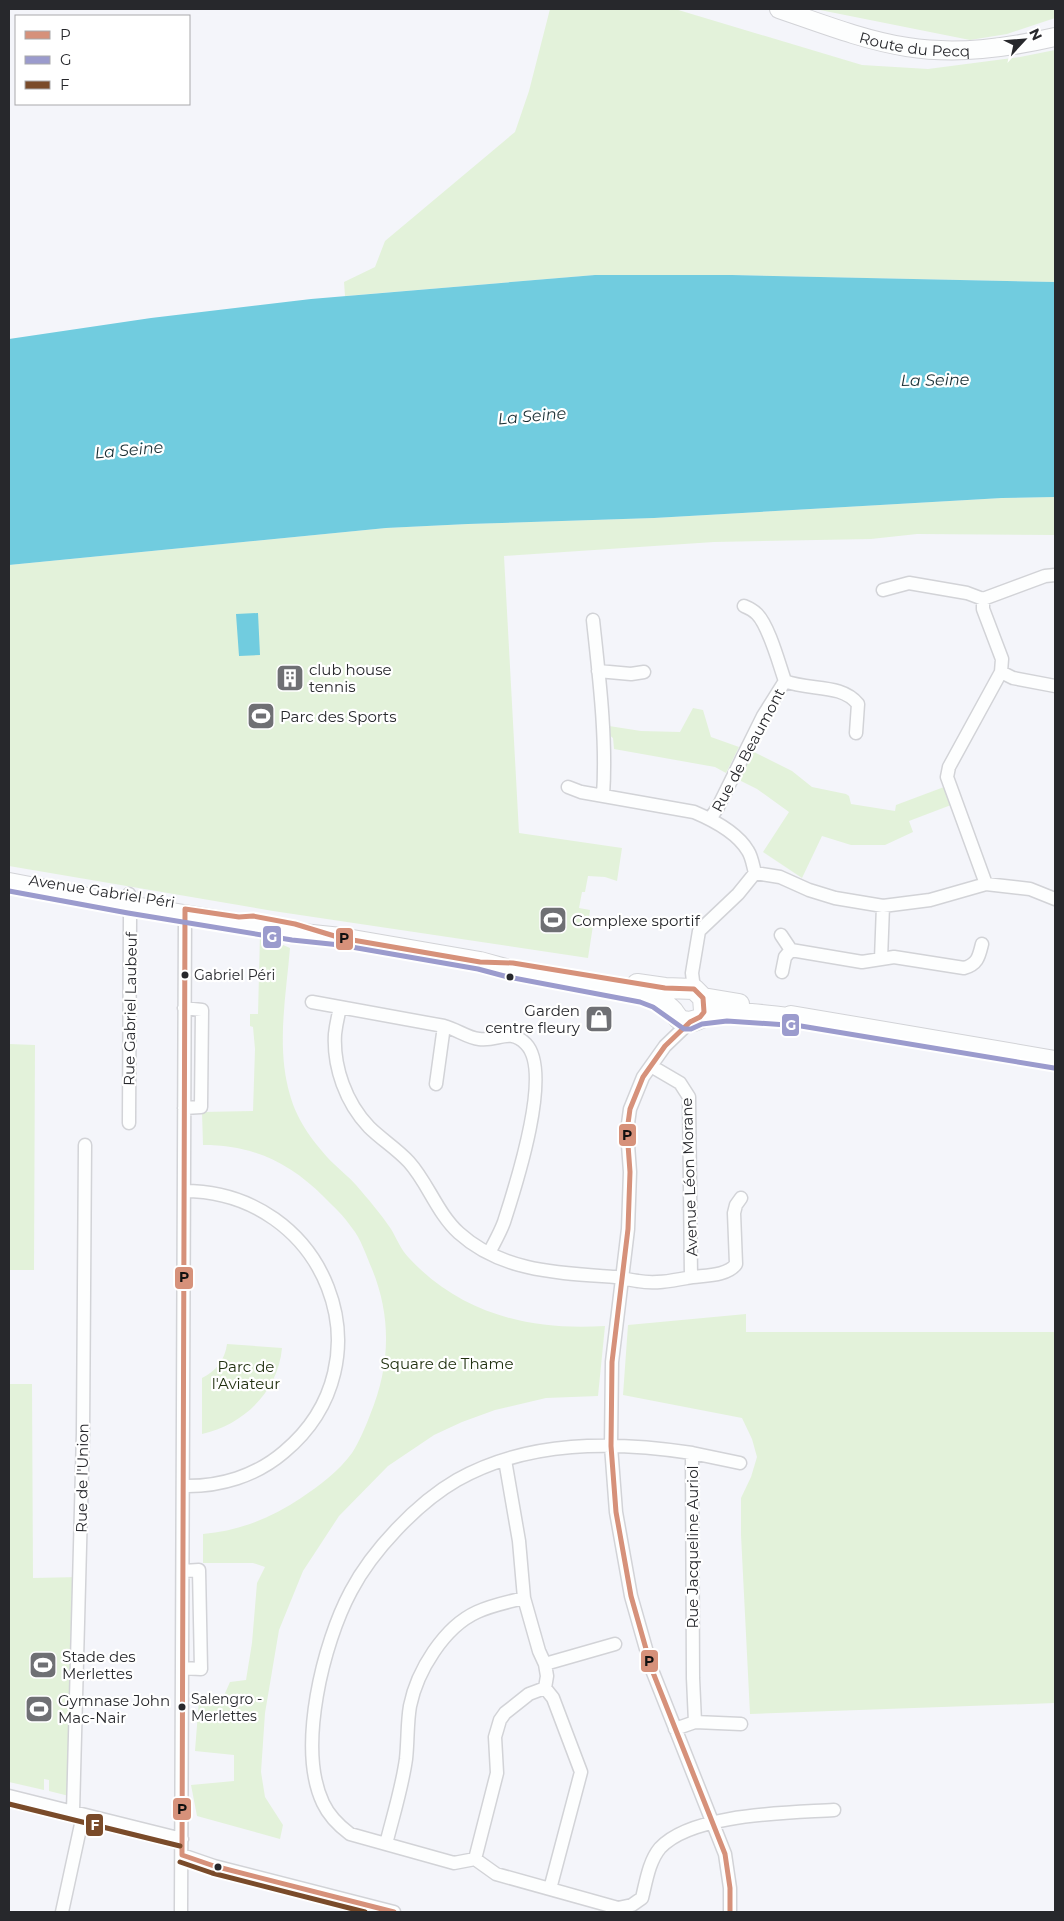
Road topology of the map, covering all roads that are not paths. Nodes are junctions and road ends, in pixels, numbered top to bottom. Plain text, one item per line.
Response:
1 (778, 9) edge
2 (1055, 37) edge
3 (1055, 575) edge
4 (883, 590) dead end
5 (983, 599) junction
6 (744, 606) dead end
7 (593, 620) dead end
8 (598, 672) junction
9 (644, 672) dead end
10 (1001, 672) junction
11 (785, 681) junction
12 (1055, 686) edge
13 (856, 733) dead end
14 (568, 786) dead end
15 (603, 796) junction
16 (710, 819) junction
17 (755, 873) junction
18 (9, 876) edge
19 (9, 883) edge
20 (986, 884) junction
21 (1055, 899) edge
22 (130, 902) junction
23 (883, 906) junction
24 (185, 909) junction
25 (780, 934) dead end
26 (341, 938) junction
27 (982, 944) dead end
28 (791, 950) junction
29 (881, 959) junction
30 (782, 972) dead end
31 (312, 1002) dead end
32 (688, 1006) junction
33 (184, 1008) junction
34 (340, 1008) junction
35 (444, 1026) junction
36 (1055, 1061) edge
37 (654, 1068) junction
38 (436, 1084) dead end
39 (184, 1108) junction
40 (129, 1123) dead end
41 (85, 1144) dead end
42 (184, 1191) junction
43 (741, 1198) dead end
44 (489, 1254) junction
45 (691, 1277) junction
46 (623, 1278) junction
47 (611, 1446) junction
48 (692, 1453) junction
49 (505, 1460) junction
50 (740, 1463) dead end
51 (183, 1486) junction
52 (182, 1571) junction
53 (524, 1598) junction
54 (614, 1644) dead end
55 (545, 1664) junction
56 (182, 1668) junction
57 (545, 1688) junction
58 (695, 1722) junction
59 (741, 1724) dead end
60 (675, 1729) junction
61 (9, 1796) edge
62 (834, 1810) dead end
63 (78, 1813) junction
64 (712, 1823) junction
65 (182, 1840) junction
66 (386, 1844) junction
67 (182, 1855) junction
68 (475, 1859) junction
69 (550, 1889) junction
70 (634, 1909) edge
71 (62, 1912) edge
72 (181, 1912) edge
73 (394, 1912) edge
74 (730, 1912) edge

1 - 2 main road, Route du Pecq
3 - 5 street
4 - 5 street
5 - 10 street
6 - 11 street, Rue de Beaumont
7 - 8 street
8 - 9 street
8 - 15 street
10 - 12 street
10 - 20 street
11 - 13 street, Rue de Beaumont
11 - 16 street, Rue de Beaumont
14 - 15 street
15 - 16 street
16 - 17 street
17 - 23 street
17 - 32 street
18 - 22 main road, Avenue Gabriel Péri
19 - 22 main road, Avenue Gabriel Péri
20 - 21 street
20 - 23 street
22 - 24 main road, Avenue Gabriel Péri
22 - 40 street, Rue Gabriel Laubeuf
23 - 29 street
24 - 26 main road, Avenue Gabriel Péri
24 - 26 main road, Avenue Gabriel Péri
24 - 33 street
25 - 28 street
26 - 32 main road, Avenue Gabriel Péri
27 - 29 street
28 - 29 street
28 - 30 street
31 - 34 street
32 - 36 main road
32 - 37 street
33 - 39 street
33 - 39 street
34 - 35 street
34 - 44 street
35 - 38 street
35 - 44 street
37 - 45 street, Avenue Léon Morane
37 - 46 street
39 - 42 street
41 - 63 street, Rue de l'Union
42 - 51 street
42 - 51 street
43 - 45 street
44 - 46 street
45 - 46 street
46 - 47 street
47 - 48 street, Rue Jacqueline Auriol
47 - 49 street, Rue Jacqueline Auriol
47 - 60 street
48 - 50 street
48 - 58 street, Rue Jacqueline Auriol
49 - 53 street
49 - 66 street, Rue Jacqueline Auriol
51 - 52 street
52 - 56 street
52 - 56 street
53 - 55 street
53 - 66 street
54 - 55 street
55 - 57 street
56 - 65 street
57 - 68 street
57 - 69 street
58 - 59 street
58 - 60 street
60 - 64 street
61 - 63 street
62 - 64 street
63 - 65 street
63 - 71 street, Rue de l'Union
64 - 70 street
64 - 74 street
65 - 67 street
66 - 68 street, Rue Jacqueline Auriol
67 - 72 street
67 - 73 street
68 - 69 street
69 - 70 street

